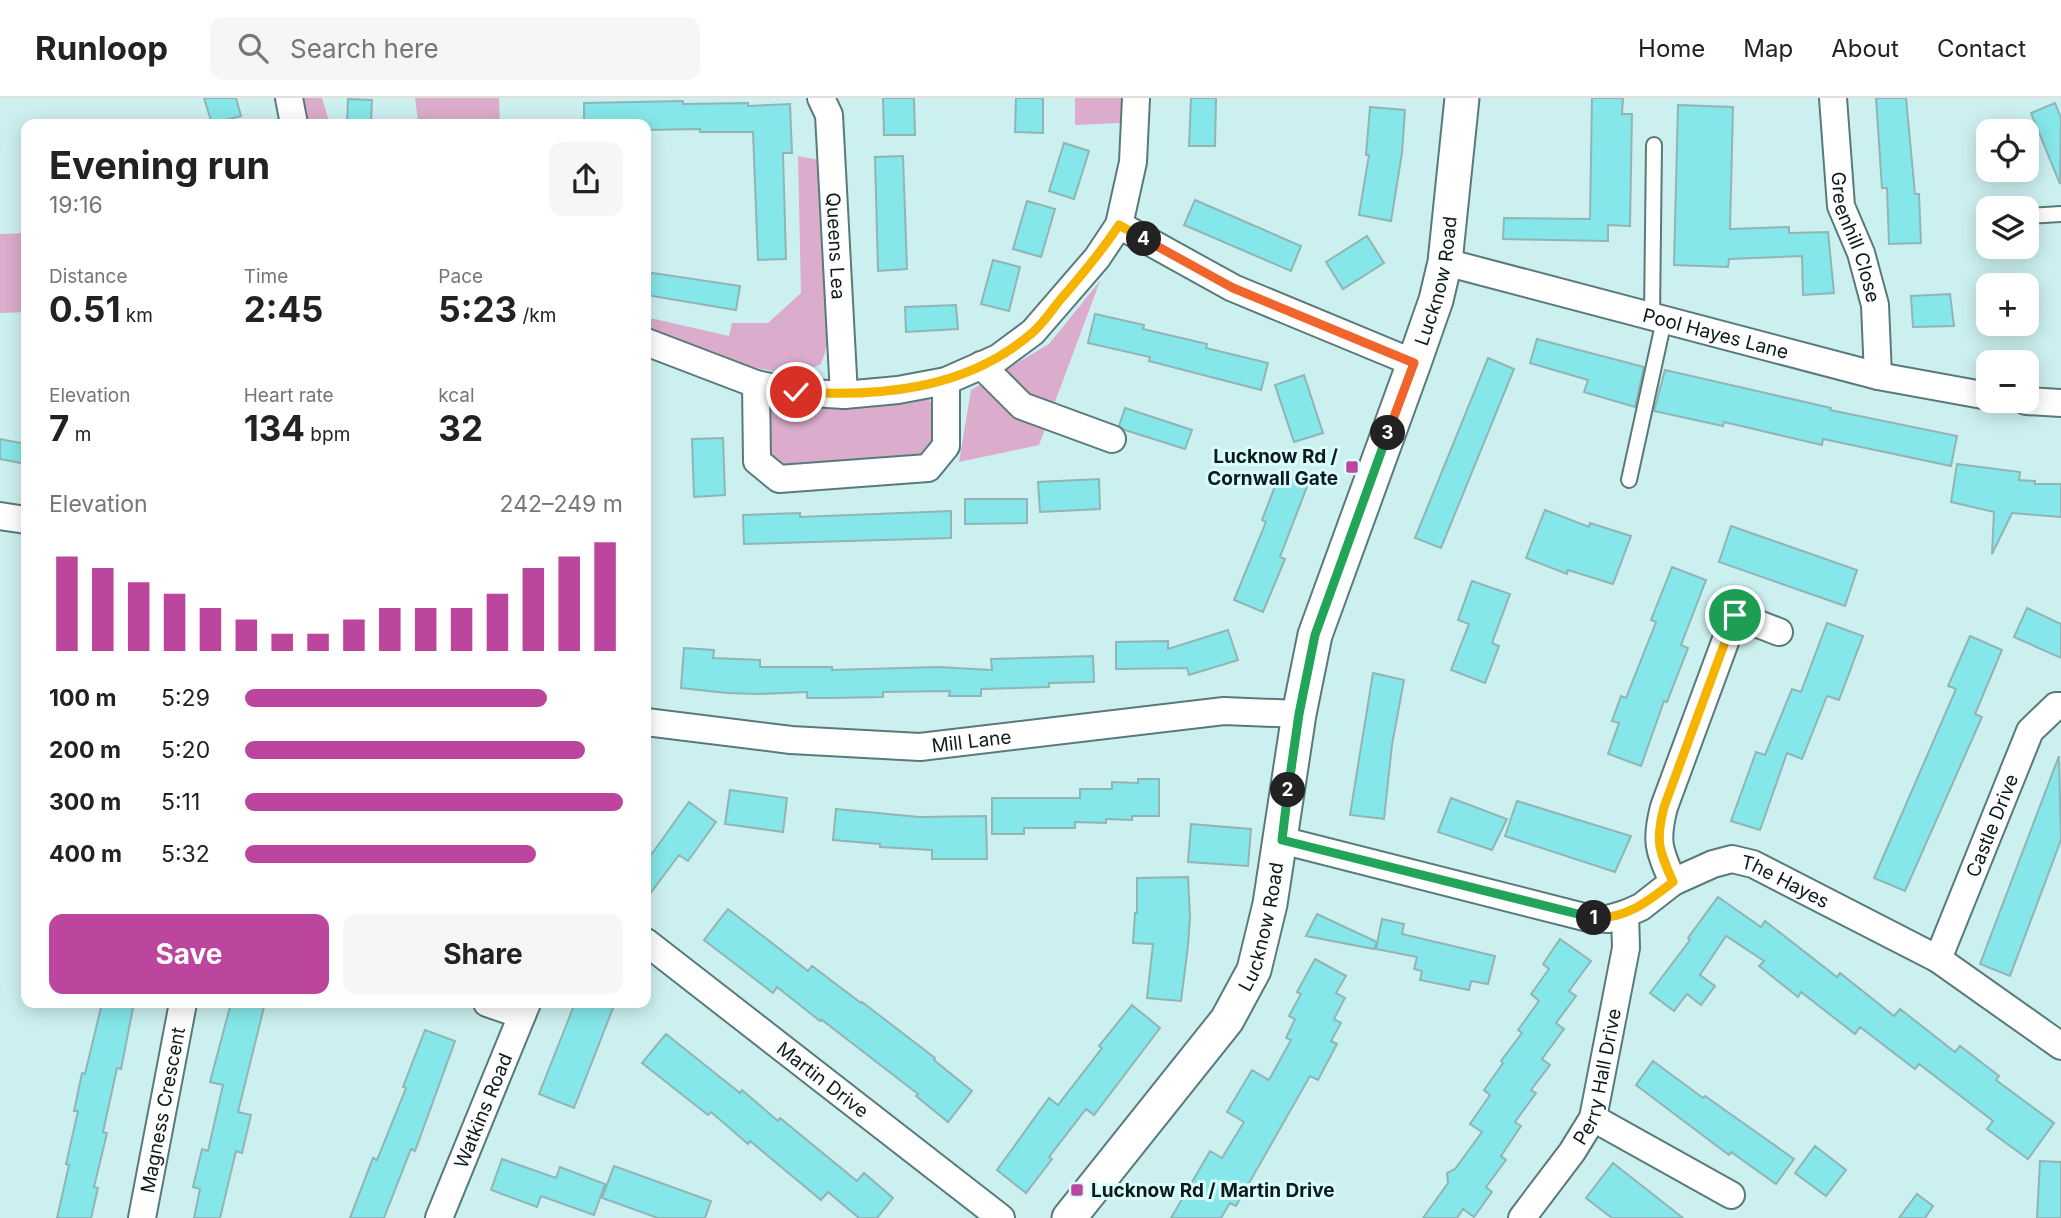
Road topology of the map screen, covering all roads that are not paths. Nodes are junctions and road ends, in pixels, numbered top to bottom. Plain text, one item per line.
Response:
1 (289, 98) edge
2 (821, 98) edge
3 (1136, 98) edge
4 (1462, 98) edge
5 (1833, 98) edge
6 (293, 119) edge
7 (1654, 145) dead end
8 (2061, 214) edge
9 (2039, 215) edge
10 (1119, 225) junction
11 (1445, 262) junction
12 (1658, 318) junction
13 (651, 344) edge
14 (1414, 363) junction
15 (981, 365) junction
16 (1878, 376) junction
17 (946, 382) junction
18 (756, 384) junction
19 (1976, 394) edge
20 (844, 395) junction
21 (2039, 401) edge
22 (2061, 402) edge
23 (1112, 439) dead end
24 (1629, 480) dead end
25 (0, 516) edge
26 (21, 519) edge
27 (1779, 632) dead end
28 (2061, 706) edge
29 (1299, 714) junction
30 (651, 723) edge
31 (1282, 840) junction
32 (1673, 882) junction
33 (1625, 914) junction
34 (651, 946) edge
35 (1938, 959) junction
36 (182, 1008) edge
37 (524, 1009) edge
38 (2061, 1046) edge
39 (1593, 1118) junction
40 (1732, 1198) dead end
41 (142, 1218) edge
42 (439, 1218) edge
43 (1001, 1218) edge
44 (1069, 1218) edge
45 (1522, 1218) edge

1 - 6 street
2 - 20 street, Queens Lea
3 - 10 street
4 - 11 street, Lucknow Road
5 - 16 street, Greenhill Close
7 - 12 lane
8 - 9 lane
10 - 14 street
10 - 15 street
11 - 12 street, Pool Hayes Lane
11 - 14 street, Lucknow Road
12 - 16 street, Pool Hayes Lane
12 - 24 lane
13 - 18 street
14 - 29 street, Lucknow Road
15 - 17 street
15 - 23 street
16 - 19 street, Pool Hayes Lane
17 - 18 street
17 - 20 street
18 - 20 street
21 - 22 street
25 - 26 street
27 - 32 street
28 - 35 street, Castle Drive
29 - 30 street, Mill Lane
29 - 31 street, Lucknow Road
31 - 33 street, The Hayes
31 - 44 street, Lucknow Road
32 - 33 street, The Hayes
32 - 35 street, The Hayes
33 - 39 street, Perry Hall Drive
34 - 43 street, Martin Drive
35 - 38 street, The Hayes
36 - 41 street, Magness Crescent
37 - 42 street, Watkins Road
39 - 40 street
39 - 45 street, Perry Hall Drive

